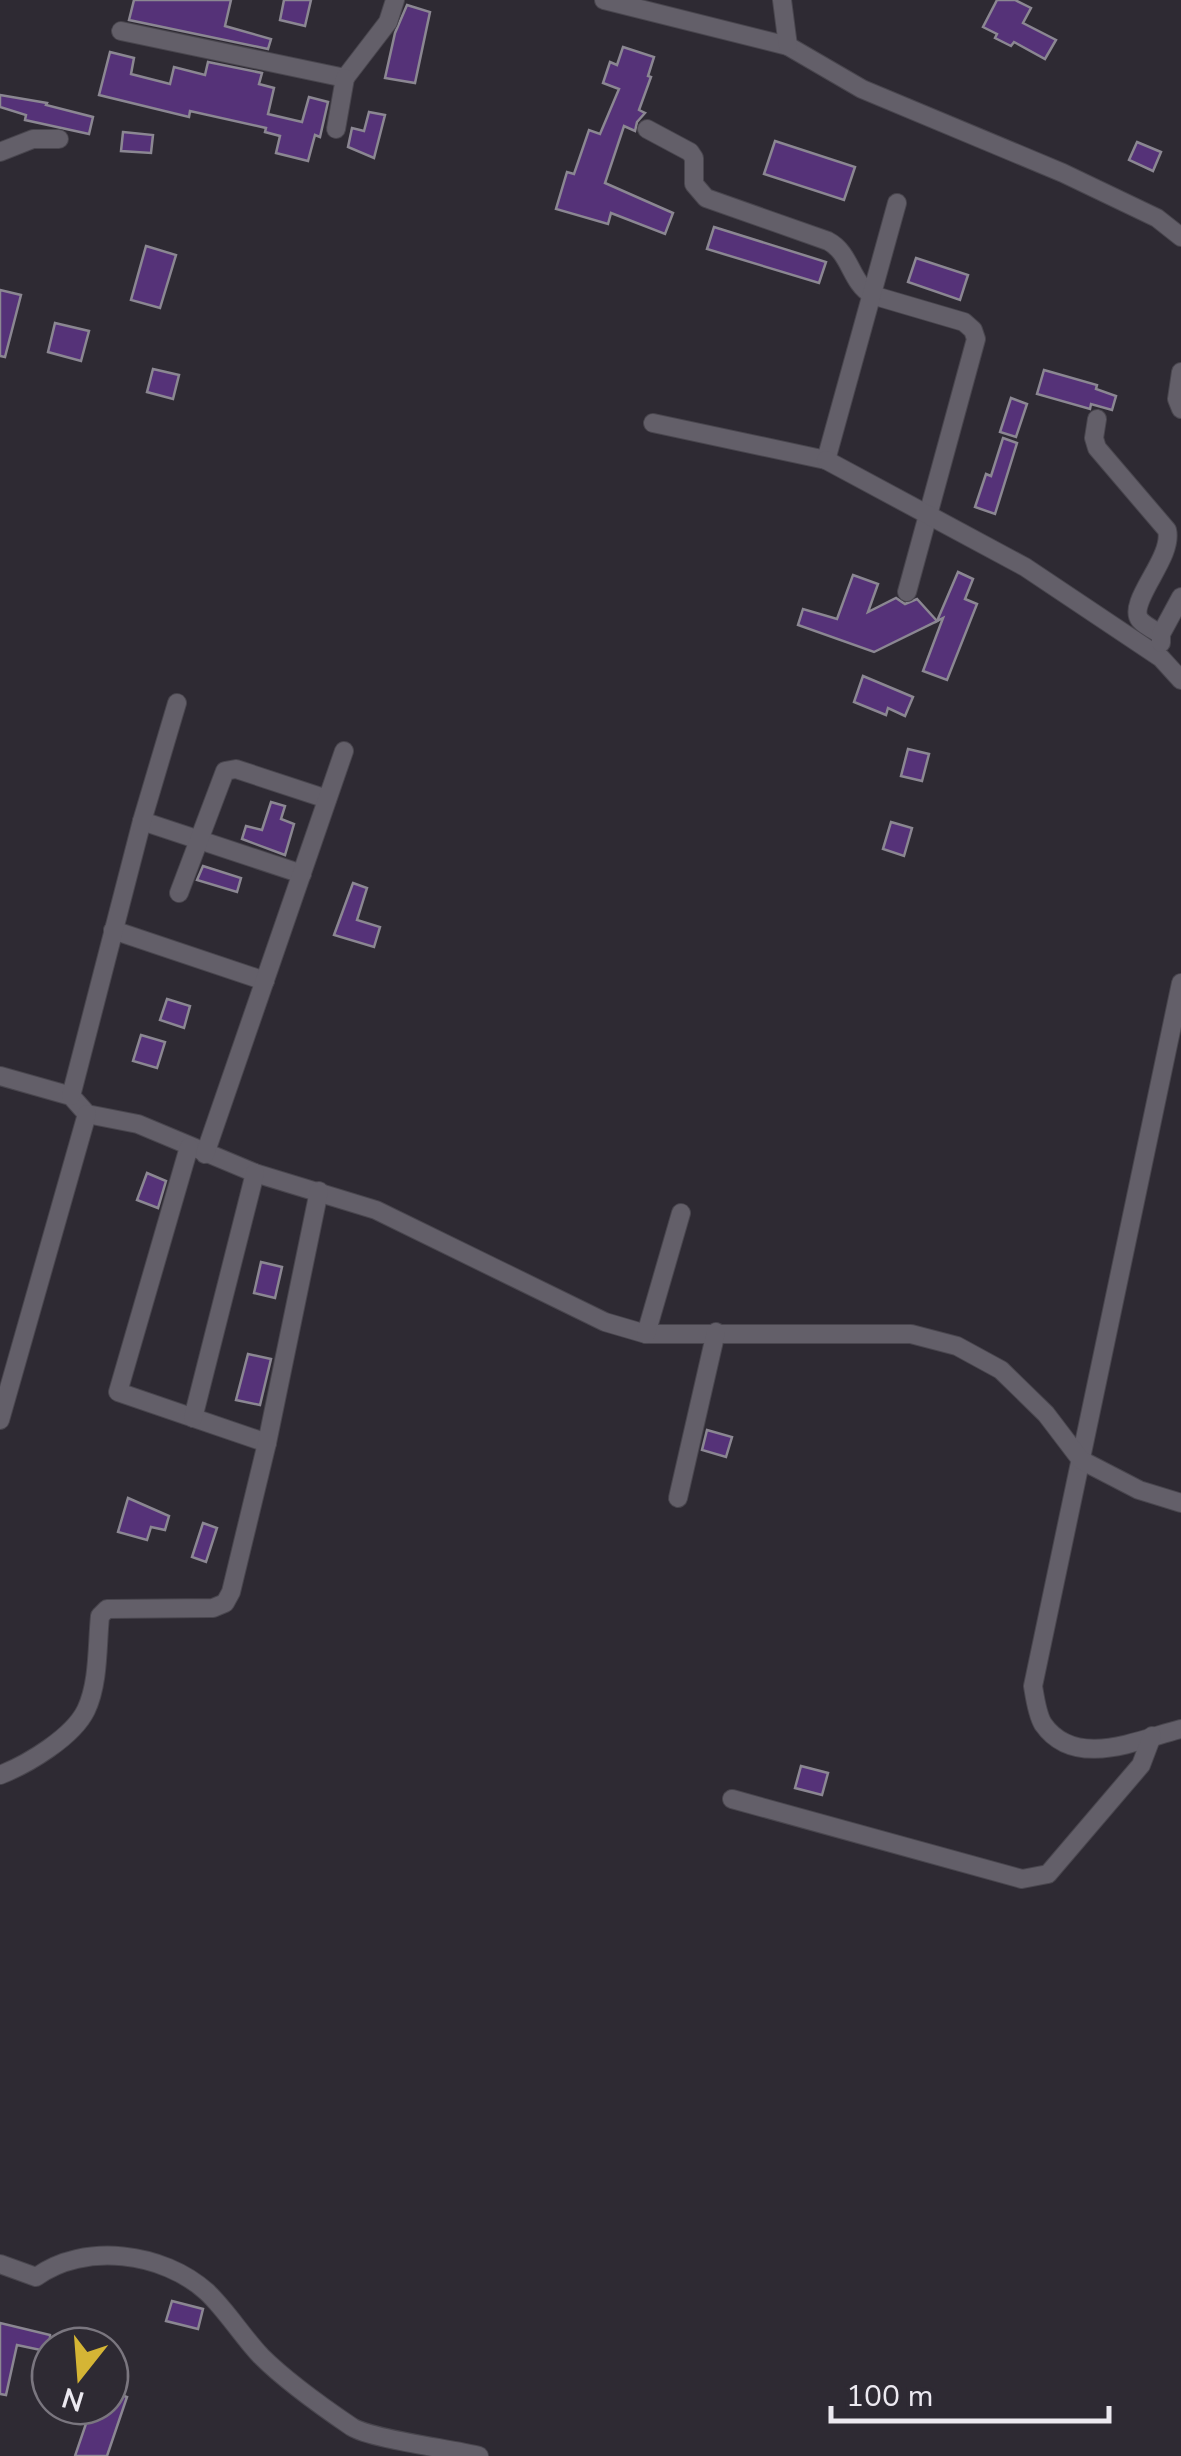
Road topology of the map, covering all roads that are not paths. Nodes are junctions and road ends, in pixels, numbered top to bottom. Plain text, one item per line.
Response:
1 (395, 0) edge
2 (604, 0) edge
3 (782, 0) edge
4 (121, 31) dead end
5 (788, 46) junction
6 (346, 78) junction
7 (646, 129) dead end
8 (336, 130) dead end
9 (59, 139) dead end
10 (0, 152) edge
11 (897, 202) dead end
12 (1181, 237) edge
13 (872, 296) junction
14 (1181, 372) edge
15 (1181, 409) edge
16 (1097, 419) dead end
17 (654, 422) dead end
18 (826, 460) junction
19 (928, 515) junction
20 (906, 592) dead end
21 (1181, 597) edge
22 (1160, 634) junction
23 (1161, 658) junction
24 (1181, 680) edge
25 (177, 703) dead end
26 (344, 751) dead end
27 (327, 799) junction
28 (142, 821) junction
29 (199, 840) junction
30 (302, 874) junction
31 (180, 893) dead end
32 (113, 930) junction
33 (265, 981) junction
34 (1181, 982) edge
35 (0, 1076) edge
36 (71, 1096) junction
37 (87, 1114) junction
38 (197, 1150) junction
39 (255, 1173) junction
40 (320, 1191) junction
41 (681, 1213) dead end
42 (716, 1332) junction
43 (646, 1334) junction
44 (194, 1418) junction
45 (0, 1420) edge
46 (268, 1443) junction
47 (1081, 1460) junction
48 (678, 1498) dead end
49 (1181, 1502) edge
50 (1181, 1729) edge
51 (1152, 1736) junction
52 (0, 1775) edge
53 (732, 1799) dead end
54 (0, 2264) edge
55 (479, 2456) edge

1 - 6 street
2 - 5 street
3 - 5 street
4 - 6 street
5 - 12 street
6 - 8 street
7 - 13 street
9 - 10 street
11 - 13 street
13 - 18 street
13 - 19 street
14 - 15 street
16 - 22 street
17 - 18 street
18 - 19 street
19 - 20 street
19 - 23 street
21 - 22 street
22 - 23 street
23 - 24 street
25 - 28 street
26 - 27 street
27 - 29 street
27 - 30 street
28 - 29 street
28 - 32 street
29 - 30 street
29 - 31 street
30 - 33 street
32 - 33 street
32 - 36 street
33 - 38 street
34 - 47 street
35 - 36 street
36 - 37 street
37 - 38 street
37 - 45 street
38 - 39 street
38 - 44 street
39 - 40 street
39 - 44 street
40 - 43 street
40 - 46 street
41 - 43 street
42 - 43 street
42 - 47 street
42 - 48 street
44 - 46 street
46 - 52 street
47 - 49 street
47 - 51 street
50 - 51 street
51 - 53 street
54 - 55 street

